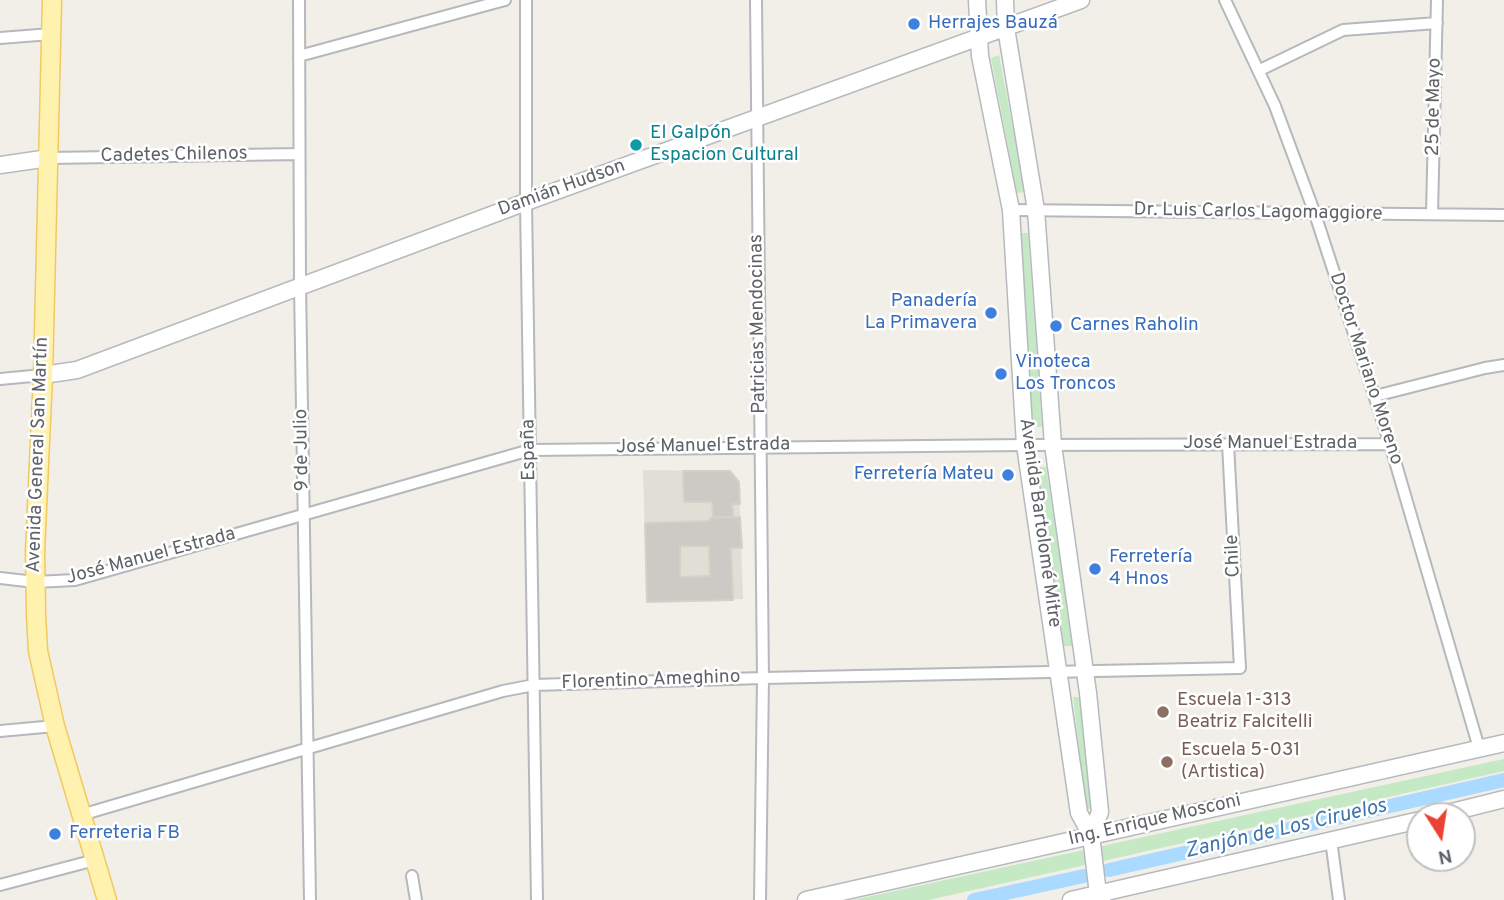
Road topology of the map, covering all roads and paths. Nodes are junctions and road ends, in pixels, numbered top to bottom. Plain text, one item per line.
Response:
1 (52, 0) edge
2 (299, 0) edge
3 (505, 0) edge
4 (526, 0) edge
5 (756, 0) edge
6 (977, 0) edge
7 (1005, 0) edge
8 (1081, 0) edge
9 (1226, 0) edge
10 (1437, 0) edge
11 (1437, 23) junction
12 (1006, 28) junction
13 (51, 34) junction
14 (978, 37) junction
15 (0, 38) edge
16 (299, 56) junction
17 (1260, 70) junction
18 (757, 119) junction
19 (299, 154) junction
20 (49, 158) junction
21 (0, 165) edge
22 (526, 202) junction
23 (1011, 210) junction
24 (1036, 211) junction
25 (1432, 214) junction
26 (1315, 215) junction
27 (1504, 215) edge
28 (300, 286) junction
29 (1503, 368) edge
30 (43, 375) junction
31 (0, 379) edge
32 (1375, 396) junction
33 (1228, 444) junction
34 (1390, 444) junction
35 (1026, 445) junction
36 (1053, 445) junction
37 (761, 446) junction
38 (530, 450) junction
39 (304, 515) junction
40 (0, 578) edge
41 (35, 582) junction
42 (1240, 668) joint
43 (1059, 671) junction
44 (1086, 671) junction
45 (764, 678) junction
46 (534, 685) junction
47 (55, 726) junction
48 (0, 731) edge
49 (1504, 743) edge
50 (1479, 748) junction
51 (306, 749) junction
52 (1504, 799) edge
53 (1476, 806) edge
54 (81, 815) junction
55 (1406, 823) edge
56 (1091, 835) junction
57 (1331, 840) junction
58 (95, 860) junction
59 (412, 876) dead end
60 (0, 885) edge
61 (1099, 898) edge
62 (107, 900) edge
63 (310, 900) edge
64 (416, 900) edge
65 (537, 900) edge
66 (760, 900) edge
67 (806, 900) edge
68 (1071, 900) edge
69 (1339, 900) edge

1 - 13 main road, Avenida General San Martín
2 - 16 street, 9 de Julio
3 - 16 street
4 - 22 street, España
5 - 18 street, Patricias Mendocinas
6 - 14 street, Avenida Bartolomé Mitre
7 - 12 street, Avenida Bartolomé Mitre
8 - 12 street, Damián Hudson
9 - 17 street, Doctor Mariano Moreno
10 - 11 street, 25 de Mayo
11 - 17 street
11 - 25 street, 25 de Mayo
12 - 14 street, Damián Hudson
12 - 24 street, Avenida Bartolomé Mitre
13 - 15 street
13 - 20 main road, Avenida General San Martín
14 - 18 street, Damián Hudson
14 - 23 street, Avenida Bartolomé Mitre
16 - 19 street, 9 de Julio
17 - 26 street, Doctor Mariano Moreno
18 - 22 street, Damián Hudson
18 - 37 street, Patricias Mendocinas
19 - 20 street, Cadetes Chilenos
19 - 28 street, 9 de Julio
20 - 21 street
20 - 30 main road, Avenida General San Martín
22 - 28 street, Damián Hudson
22 - 38 street, España
23 - 24 street, Dr. Luis Carlos Lagomaggiore
23 - 35 street, Avenida Bartolomé Mitre
24 - 26 street, Dr. Luis Carlos Lagomaggiore
24 - 36 street, Avenida Bartolomé Mitre
25 - 26 street, Dr. Luis Carlos Lagomaggiore
25 - 27 street, Dr. Luis Carlos Lagomaggiore
26 - 32 street, Doctor Mariano Moreno
28 - 30 street, Damián Hudson
28 - 39 street, 9 de Julio
29 - 32 street
30 - 31 street
30 - 41 main road, Avenida General San Martín
32 - 34 street, Doctor Mariano Moreno
33 - 34 street, José Manuel Estrada
33 - 36 street, José Manuel Estrada
33 - 42 street, Chile
34 - 50 street, Doctor Mariano Moreno
35 - 36 street, José Manuel Estrada
35 - 37 street, José Manuel Estrada
35 - 43 street, Avenida Bartolomé Mitre
36 - 44 street, Avenida Bartolomé Mitre
37 - 38 street, José Manuel Estrada
37 - 45 street, Patricias Mendocinas
38 - 39 street, José Manuel Estrada
38 - 46 street, España
39 - 41 street, José Manuel Estrada
39 - 51 street, 9 de Julio
40 - 41 street, José Manuel Estrada
41 - 47 main road, Avenida General San Martín
42 - 44 street, Florentino Ameghino
43 - 44 street, Florentino Ameghino
43 - 45 street, Florentino Ameghino
43 - 56 street, Avenida Bartolomé Mitre
44 - 56 street, Avenida Bartolomé Mitre
45 - 46 street, Florentino Ameghino
45 - 66 street, Patricias Mendocinas
46 - 51 street, Florentino Ameghino
46 - 65 street, España
47 - 48 street
47 - 54 main road, Avenida General San Martín
49 - 50 street, Ing. Enrique Mosconi
50 - 56 street, Ing. Enrique Mosconi
51 - 54 street, Florentino Ameghino
51 - 63 street, 9 de Julio
52 - 53 street
54 - 58 main road, Avenida General San Martín
55 - 57 street
56 - 61 street, Avenida Bartolomé Mitre
56 - 67 street, Ing. Enrique Mosconi
57 - 61 street
57 - 69 street
58 - 60 street
58 - 62 main road, Avenida General San Martín
59 - 64 street
61 - 68 street

